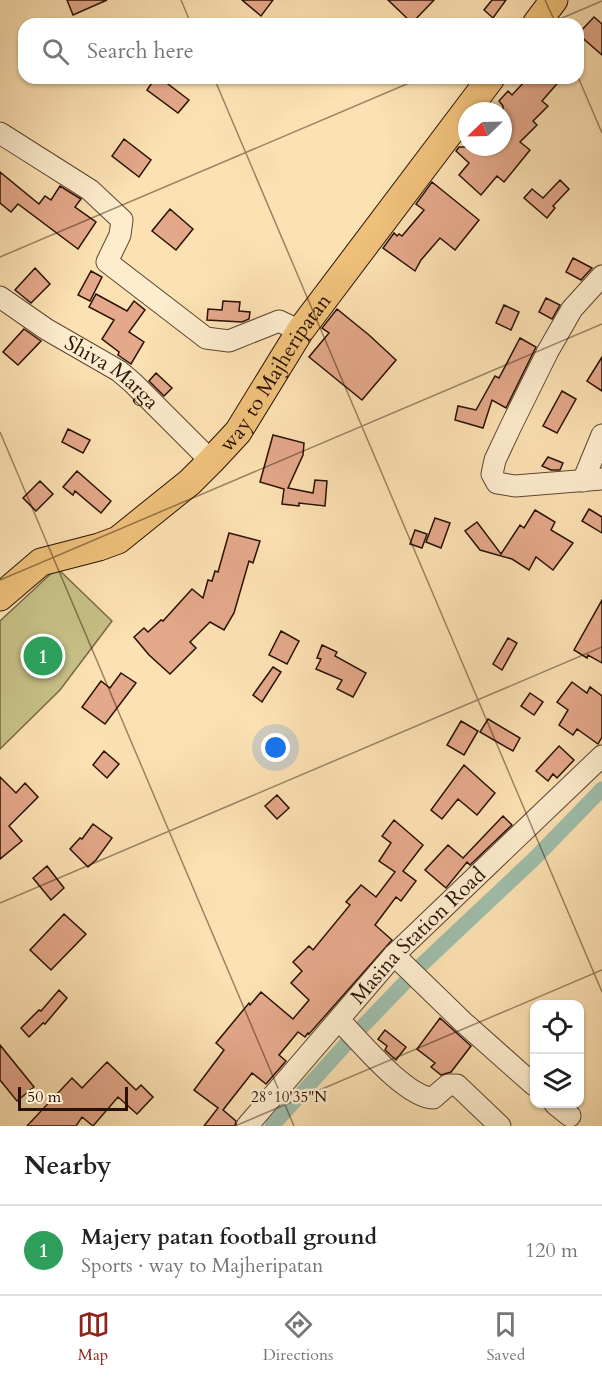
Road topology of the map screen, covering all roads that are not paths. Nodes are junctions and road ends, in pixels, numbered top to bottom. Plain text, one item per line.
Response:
1 (554, 0) edge
2 (540, 18) edge
3 (486, 84) edge
4 (0, 133) edge
5 (602, 276) edge
6 (0, 297) edge
7 (300, 331) junction
8 (602, 435) edge
9 (211, 461) junction
10 (592, 480) edge
11 (0, 597) edge
12 (602, 756) edge
13 (394, 955) junction
14 (339, 1020) junction
15 (530, 1081) edge
16 (247, 1126) edge
17 (500, 1126) edge

1 - 2 main road
3 - 7 main road, way to Majheripatan
4 - 7 street
5 - 10 street
6 - 9 street, Shiva Marga
7 - 9 main road, way to Majheripatan
8 - 10 street
9 - 11 main road, way to Majheripatan
12 - 13 street, Masina Station Road
13 - 14 street, Masina Station Road
13 - 15 street
14 - 16 street, Masina Station Road
14 - 17 street

